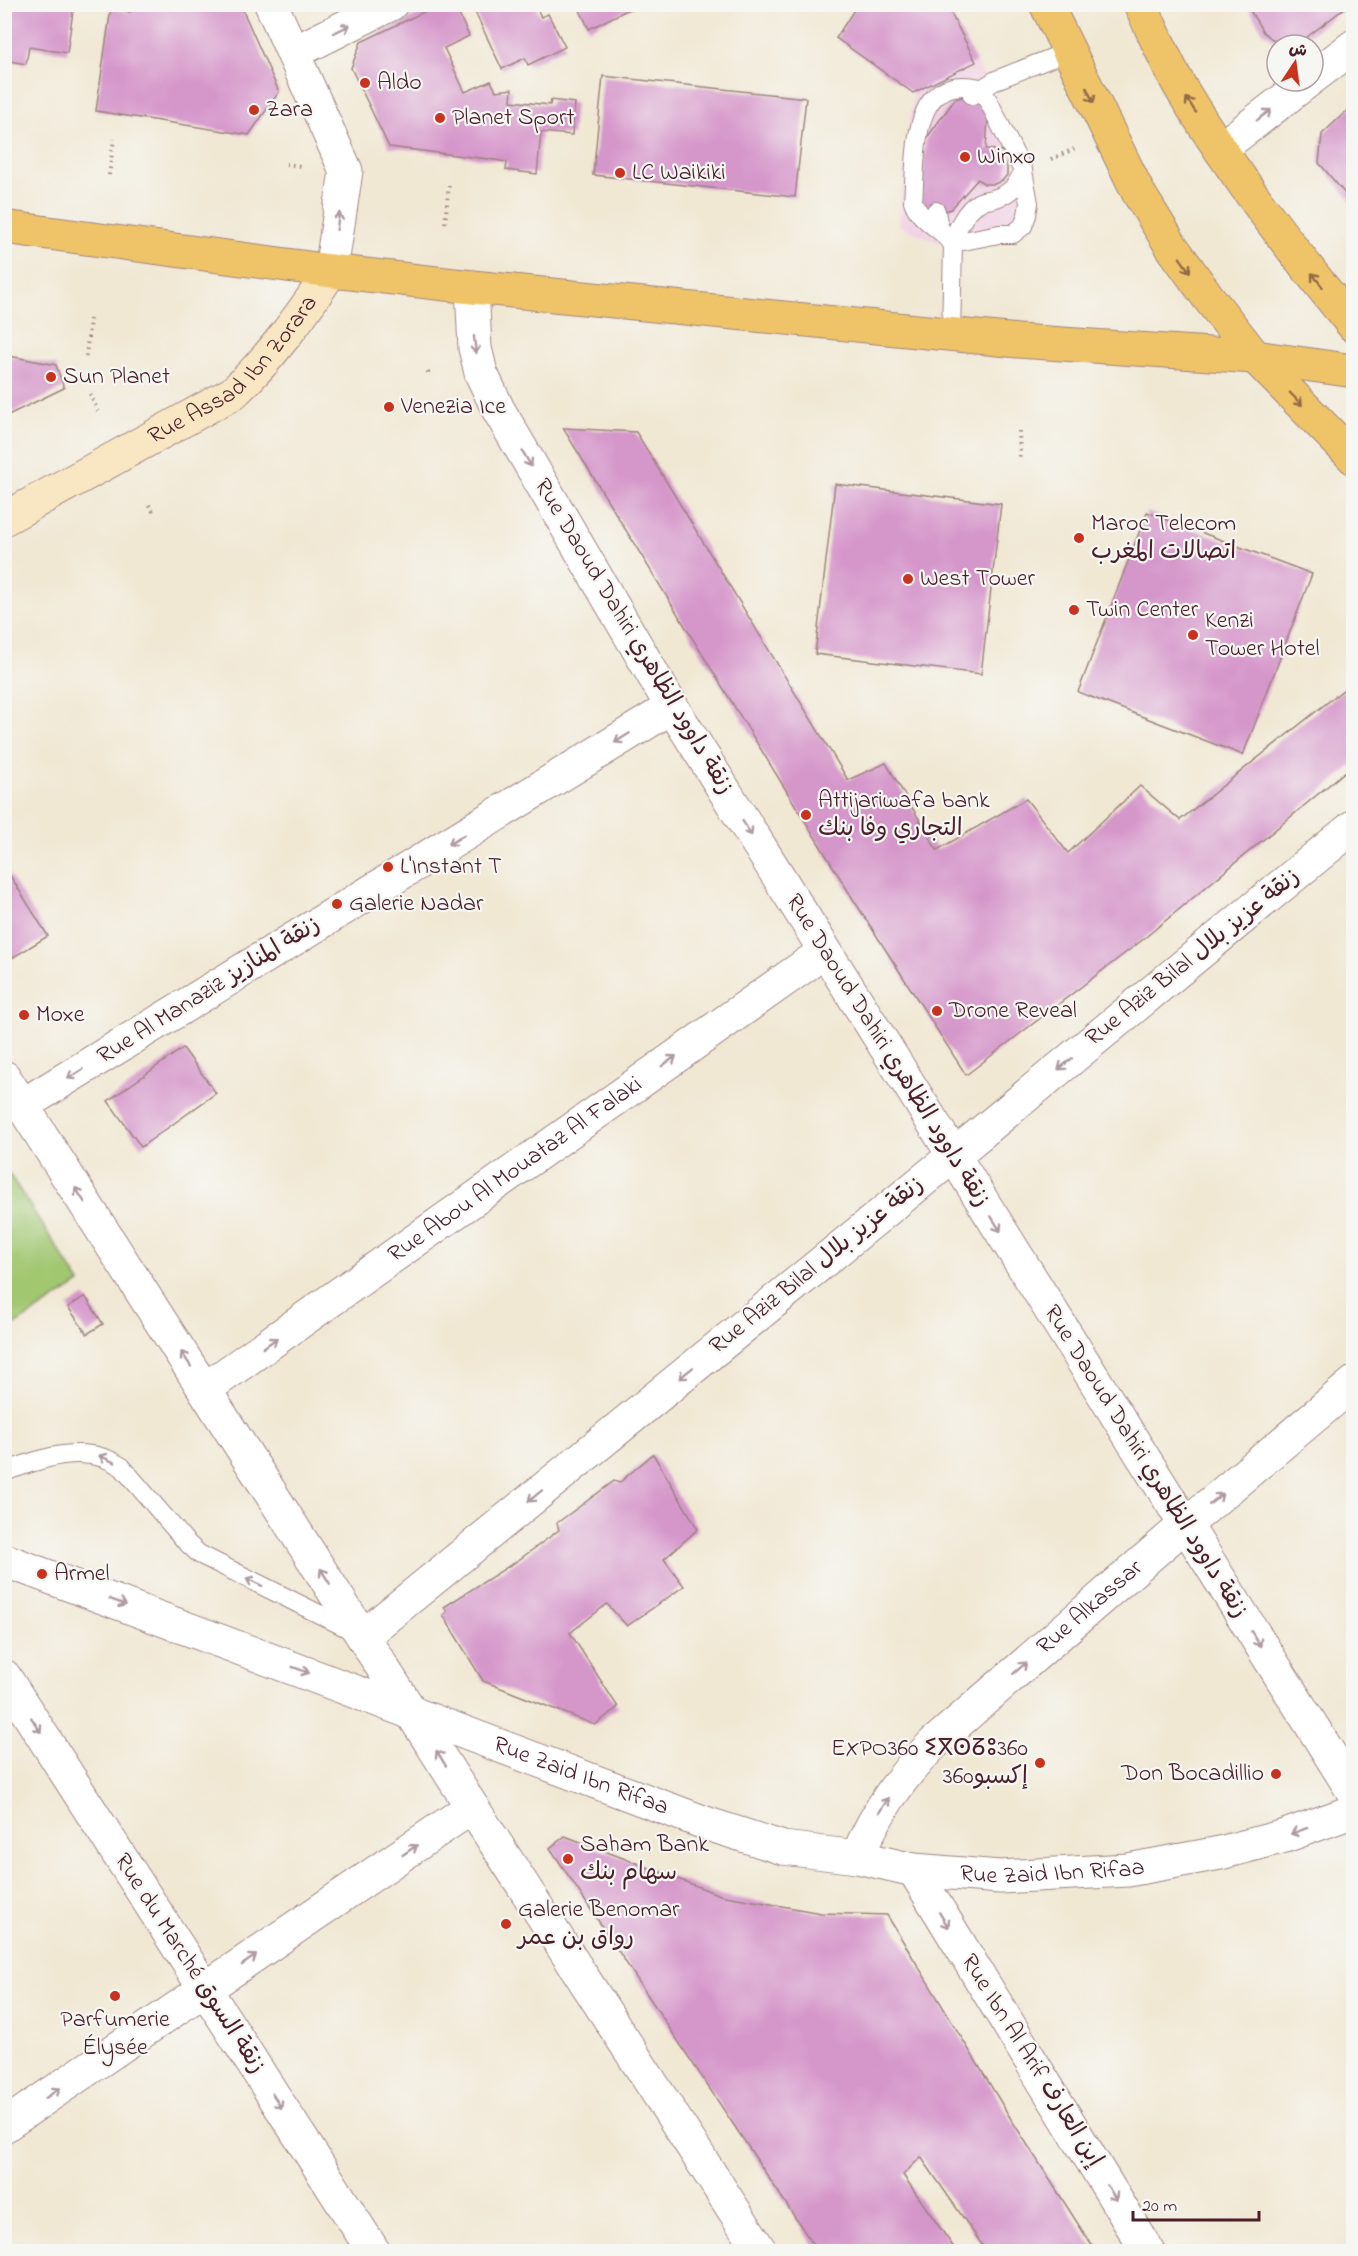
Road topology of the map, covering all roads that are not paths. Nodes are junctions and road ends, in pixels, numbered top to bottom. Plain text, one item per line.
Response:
1 (272, 4) edge
2 (391, 4) edge
3 (1046, 4) edge
4 (1140, 4) edge
5 (1353, 46) edge
6 (1069, 51) junction
7 (293, 53) junction
8 (1325, 68) edge
9 (976, 92) junction
10 (1292, 93) edge
11 (1220, 149) junction
12 (1023, 171) junction
13 (936, 211) dead end
14 (4, 227) edge
15 (947, 237) junction
16 (331, 271) junction
17 (472, 287) junction
18 (1353, 326) edge
19 (951, 335) junction
20 (1255, 357) junction
21 (1353, 371) edge
22 (1353, 458) edge
23 (4, 519) edge
24 (672, 707) junction
25 (1353, 826) edge
26 (825, 952) junction
27 (4, 1077) edge
28 (23, 1105) junction
29 (953, 1156) junction
30 (1353, 1383) edge
31 (205, 1389) junction
32 (4, 1472) edge
33 (1185, 1525) junction
34 (4, 1560) edge
35 (363, 1636) junction
36 (4, 1676) edge
37 (412, 1712) junction
38 (1353, 1793) edge
39 (472, 1807) junction
40 (1353, 1811) edge
41 (857, 1857) junction
42 (914, 1870) junction
43 (206, 1990) junction
44 (4, 2126) edge
45 (374, 2252) edge
46 (761, 2252) edge
47 (1148, 2252) edge

1 - 7 street
7 -> 2 street
3 - 6 main road
11 -> 4 main road
5 - 8 street
6 - 9 lane
6 -> 20 main road
16 -> 7 street
9 - 12 lane
9 - 15 lane
11 -> 10 street
18 -> 11 main road
12 - 15 lane
12 - 15 lane
13 - 15 lane
14 - 16 main road
15 - 19 lane
16 - 17 main road
16 - 23 street, Rue Assad Ibn Zorara
17 - 19 main road
17 -> 24 street, Rue Daoud Dahiri زنقة داوود الظاهري
19 - 20 main road
20 - 21 main road
20 -> 22 main road
24 -> 26 street, Rue Daoud Dahiri زنقة داوود الظاهري
24 -> 28 street, Rue Al Manaziz زنقة المنازيز
25 -> 29 street, Rue Aziz Bilal زنقة عزيز بلال
26 - 29 street, Rue Daoud Dahiri زنقة داوود الظاهري
31 -> 26 street, Rue Abou Al Mouataz Al Falaki
27 - 28 street
31 -> 28 street
29 -> 33 street, Rue Daoud Dahiri زنقة داوود الظاهري
29 -> 35 street, Rue Aziz Bilal زنقة عزيز بلال
33 -> 30 street, Rue Alkassar
35 -> 31 street
35 -> 32 lane
33 -> 38 street, Rue Daoud Dahiri زنقة داوود الظاهري
41 -> 33 street, Rue Alkassar
34 -> 37 street, Rue Zaid Ibn Rifaa
35 - 37 street
36 -> 43 street, Rue du Marché زنقة السوق
39 -> 37 street
37 - 41 street, Rue Zaid Ibn Rifaa
43 -> 39 street
39 - 46 street
40 -> 42 street, Rue Zaid Ibn Rifaa
41 - 42 street, Rue Zaid Ibn Rifaa
42 -> 47 street, Rue Ibn Al Arif إبن العارف
44 -> 43 street
43 -> 45 street, Rue du Marché زنقة السوق

